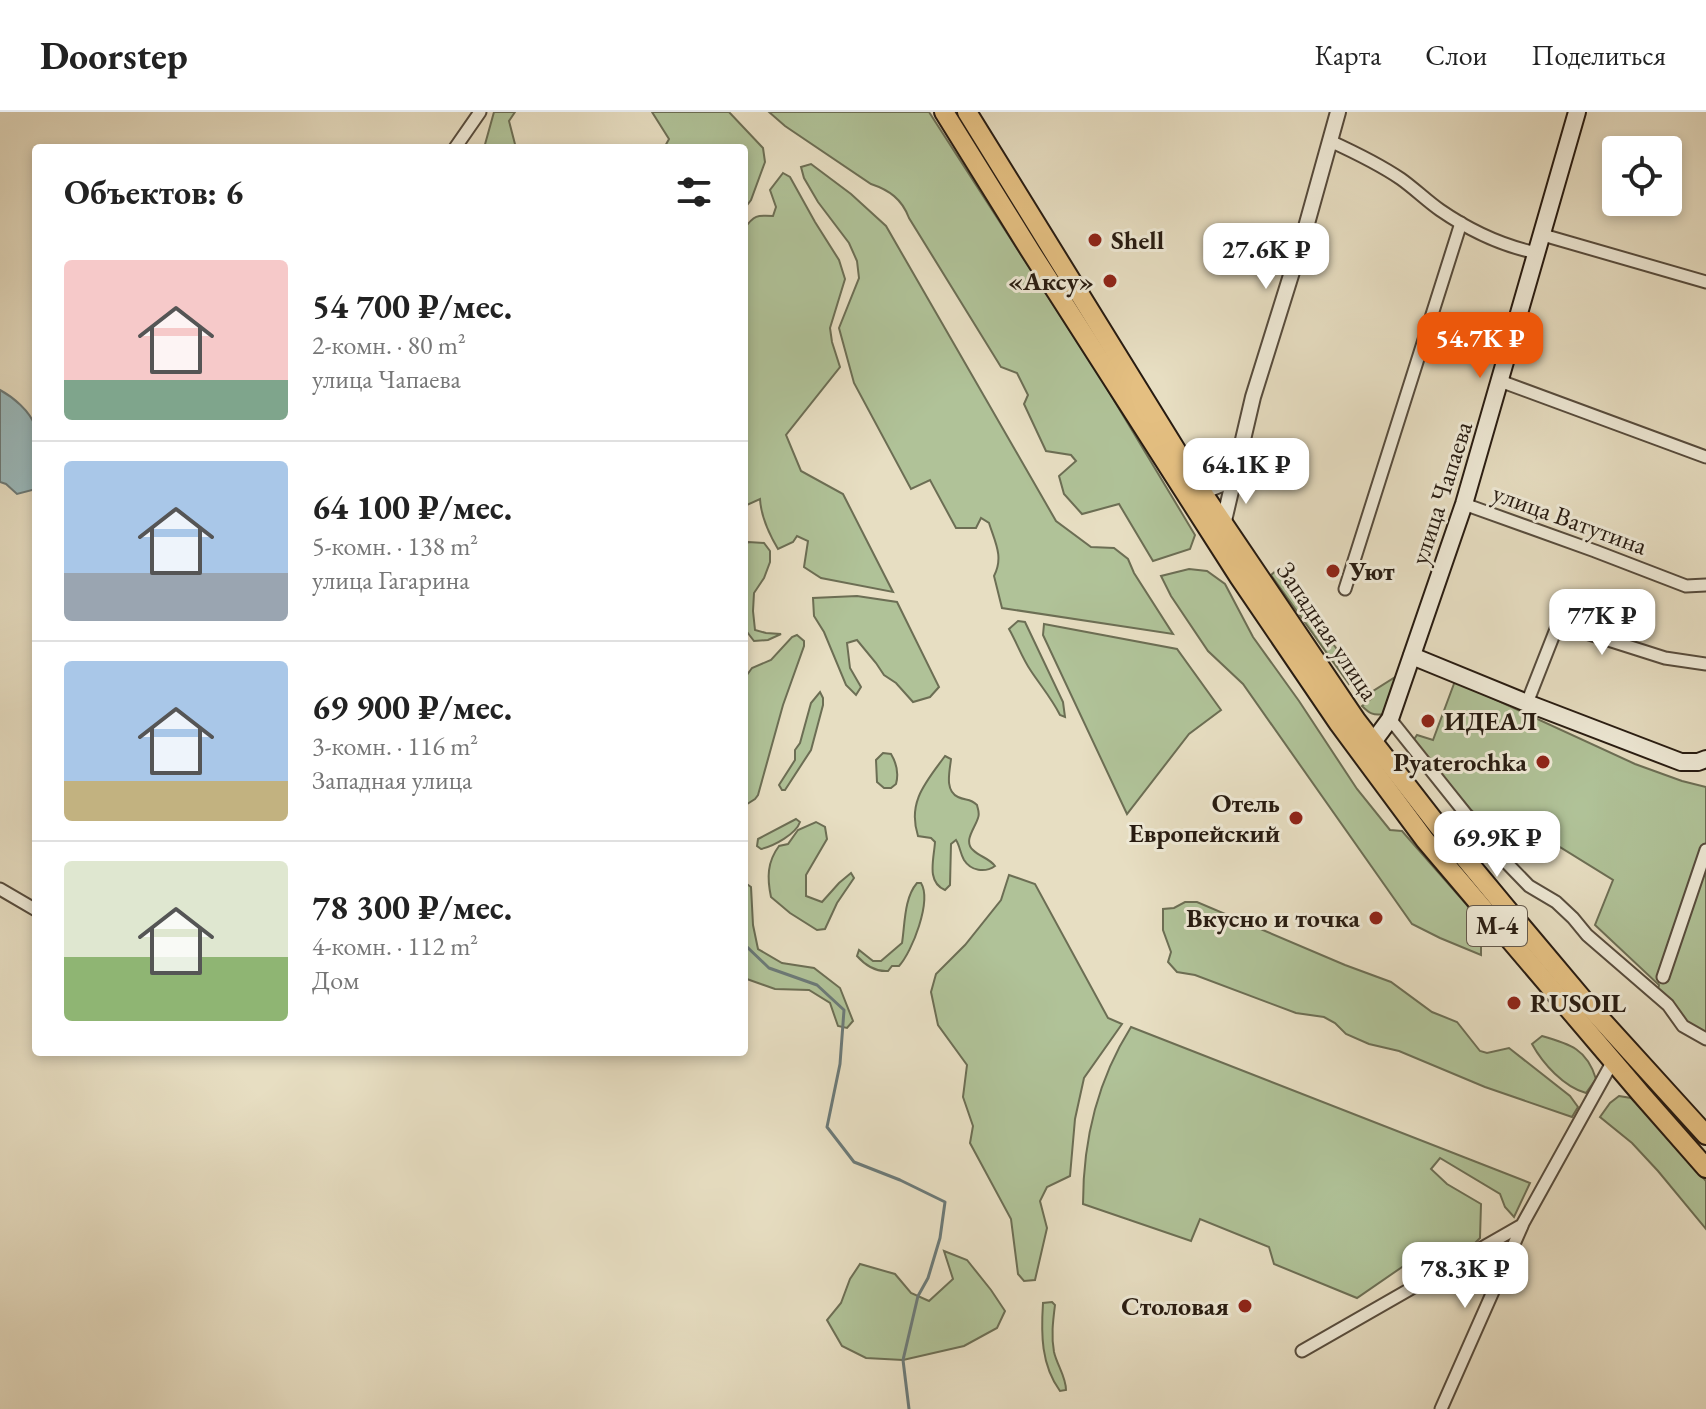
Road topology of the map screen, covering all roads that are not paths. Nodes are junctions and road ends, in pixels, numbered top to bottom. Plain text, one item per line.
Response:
1 (480, 112) edge
2 (944, 112) edge
3 (967, 112) edge
4 (1338, 112) edge
5 (1577, 112) edge
6 (1330, 141) junction
7 (458, 144) edge
8 (1461, 223) junction
9 (1543, 235) junction
10 (1537, 253) junction
11 (1706, 282) edge
12 (1500, 381) junction
13 (1706, 457) edge
14 (1232, 480) junction
15 (1202, 492) junction
16 (1464, 504) junction
17 (1223, 525) junction
18 (1706, 585) edge
19 (1345, 589) dead end
20 (1412, 656) junction
21 (1706, 664) edge
22 (1527, 703) junction
23 (1390, 719) junction
24 (1373, 742) junction
25 (1706, 759) edge
26 (1706, 850) edge
27 (0, 889) edge
28 (32, 908) edge
29 (1663, 977) dead end
30 (1706, 1039) edge
31 (1613, 1061) junction
32 (1706, 1135) edge
33 (1706, 1168) edge
34 (1522, 1225) junction
35 (1302, 1351) dead end
36 (1441, 1409) edge

1 - 7 street
2 - 31 main road, Западная улица / М-4
3 - 15 main road, Западная улица / М-4
4 - 6 street
5 - 9 main road, улица Чапаева
6 - 8 street
6 - 14 street
8 - 10 street
8 - 19 street
9 - 10 main road, улица Чапаева
9 - 11 street
10 - 12 main road, улица Чапаева
12 - 13 street
12 - 16 main road, улица Чапаева
14 - 15 street
14 - 17 street
15 - 17 main road, Западная улица / М-4
16 - 18 street, улица Ватутина
16 - 20 main road, улица Чапаева
17 - 24 main road, Западная улица / М-4
20 - 22 main road
20 - 23 main road, улица Чапаева
21 - 22 street
22 - 25 main road
23 - 24 main road, улица Чапаева
23 - 30 street, Западная улица
24 - 32 main road, Западная улица / М-4
26 - 29 street
27 - 28 street
31 - 33 main road, Западная улица / М-4
31 - 34 street
34 - 35 street
34 - 36 street

